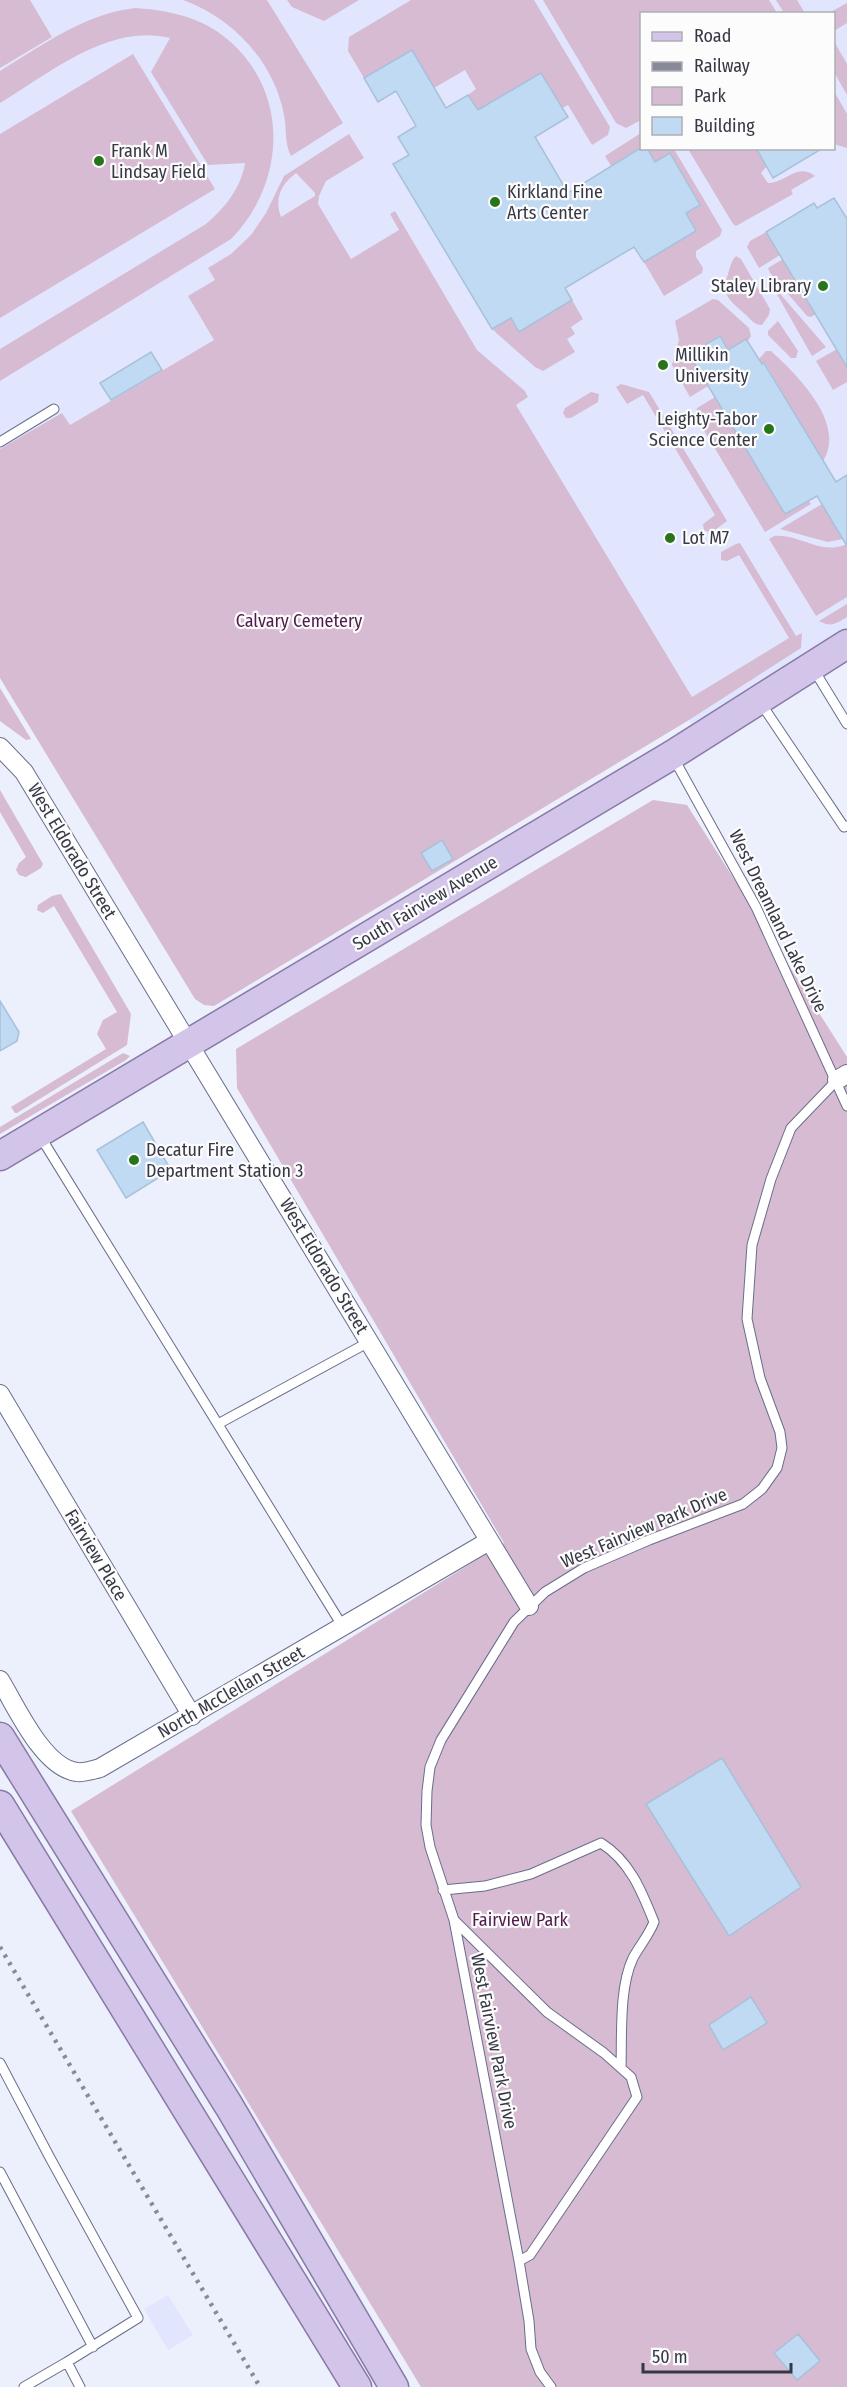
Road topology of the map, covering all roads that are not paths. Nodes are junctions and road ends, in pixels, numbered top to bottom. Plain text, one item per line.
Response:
1 (54, 409) dead end
2 (0, 442) edge
3 (847, 644) edge
4 (812, 666) junction
5 (759, 700) junction
6 (847, 724) edge
7 (0, 747) edge
8 (672, 755) junction
9 (847, 826) edge
10 (189, 1045) junction
11 (842, 1077) edge
12 (847, 1106) edge
13 (38, 1133) junction
14 (0, 1156) edge
15 (369, 1342) junction
16 (0, 1394) edge
17 (218, 1424) junction
18 (489, 1541) junction
19 (529, 1606) junction
20 (343, 1627) junction
21 (0, 1680) edge
22 (192, 1716) junction
23 (0, 1737) edge
24 (0, 1805) edge
25 (443, 1890) junction
26 (454, 1920) junction
27 (0, 2063) edge
28 (621, 2068) junction
29 (0, 2172) edge
30 (519, 2261) junction
31 (93, 2347) junction
32 (67, 2362) junction
33 (24, 2387) edge
34 (80, 2387) edge
35 (357, 2387) edge
36 (394, 2387) edge
37 (551, 2387) edge

1 - 2 lane
3 - 4 main road, South Fairview Avenue
4 - 5 main road, South Fairview Avenue
4 - 6 lane
5 - 8 main road, South Fairview Avenue
5 - 9 lane
7 - 10 street, West Eldorado Street
8 - 10 main road, South Fairview Avenue
8 - 11 lane, West Dreamland Lake Drive
10 - 13 main road, South Fairview Avenue
10 - 15 street, West Eldorado Street
11 - 12 lane, West Dreamland Lake Drive
11 - 19 lane, West Fairview Park Drive
13 - 14 main road, South Fairview Avenue
13 - 17 lane
15 - 17 lane
15 - 18 street, West Eldorado Street
16 - 22 street, Fairview Place
17 - 20 lane
18 - 19 street, West Eldorado Street
18 - 20 street, North McClellan Street
19 - 25 lane, West Fairview Park Drive
20 - 22 street, North McClellan Street
21 - 22 street, North McClellan Street
23 - 36 main road
24 - 35 main road
25 - 26 lane, West Fairview Park Drive
25 - 28 lane
26 - 28 lane
26 - 30 lane, West Fairview Park Drive
27 - 31 lane
28 - 30 lane
29 - 31 lane
30 - 37 lane, West Fairview Park Drive
31 - 32 lane
32 - 33 lane
32 - 34 lane

